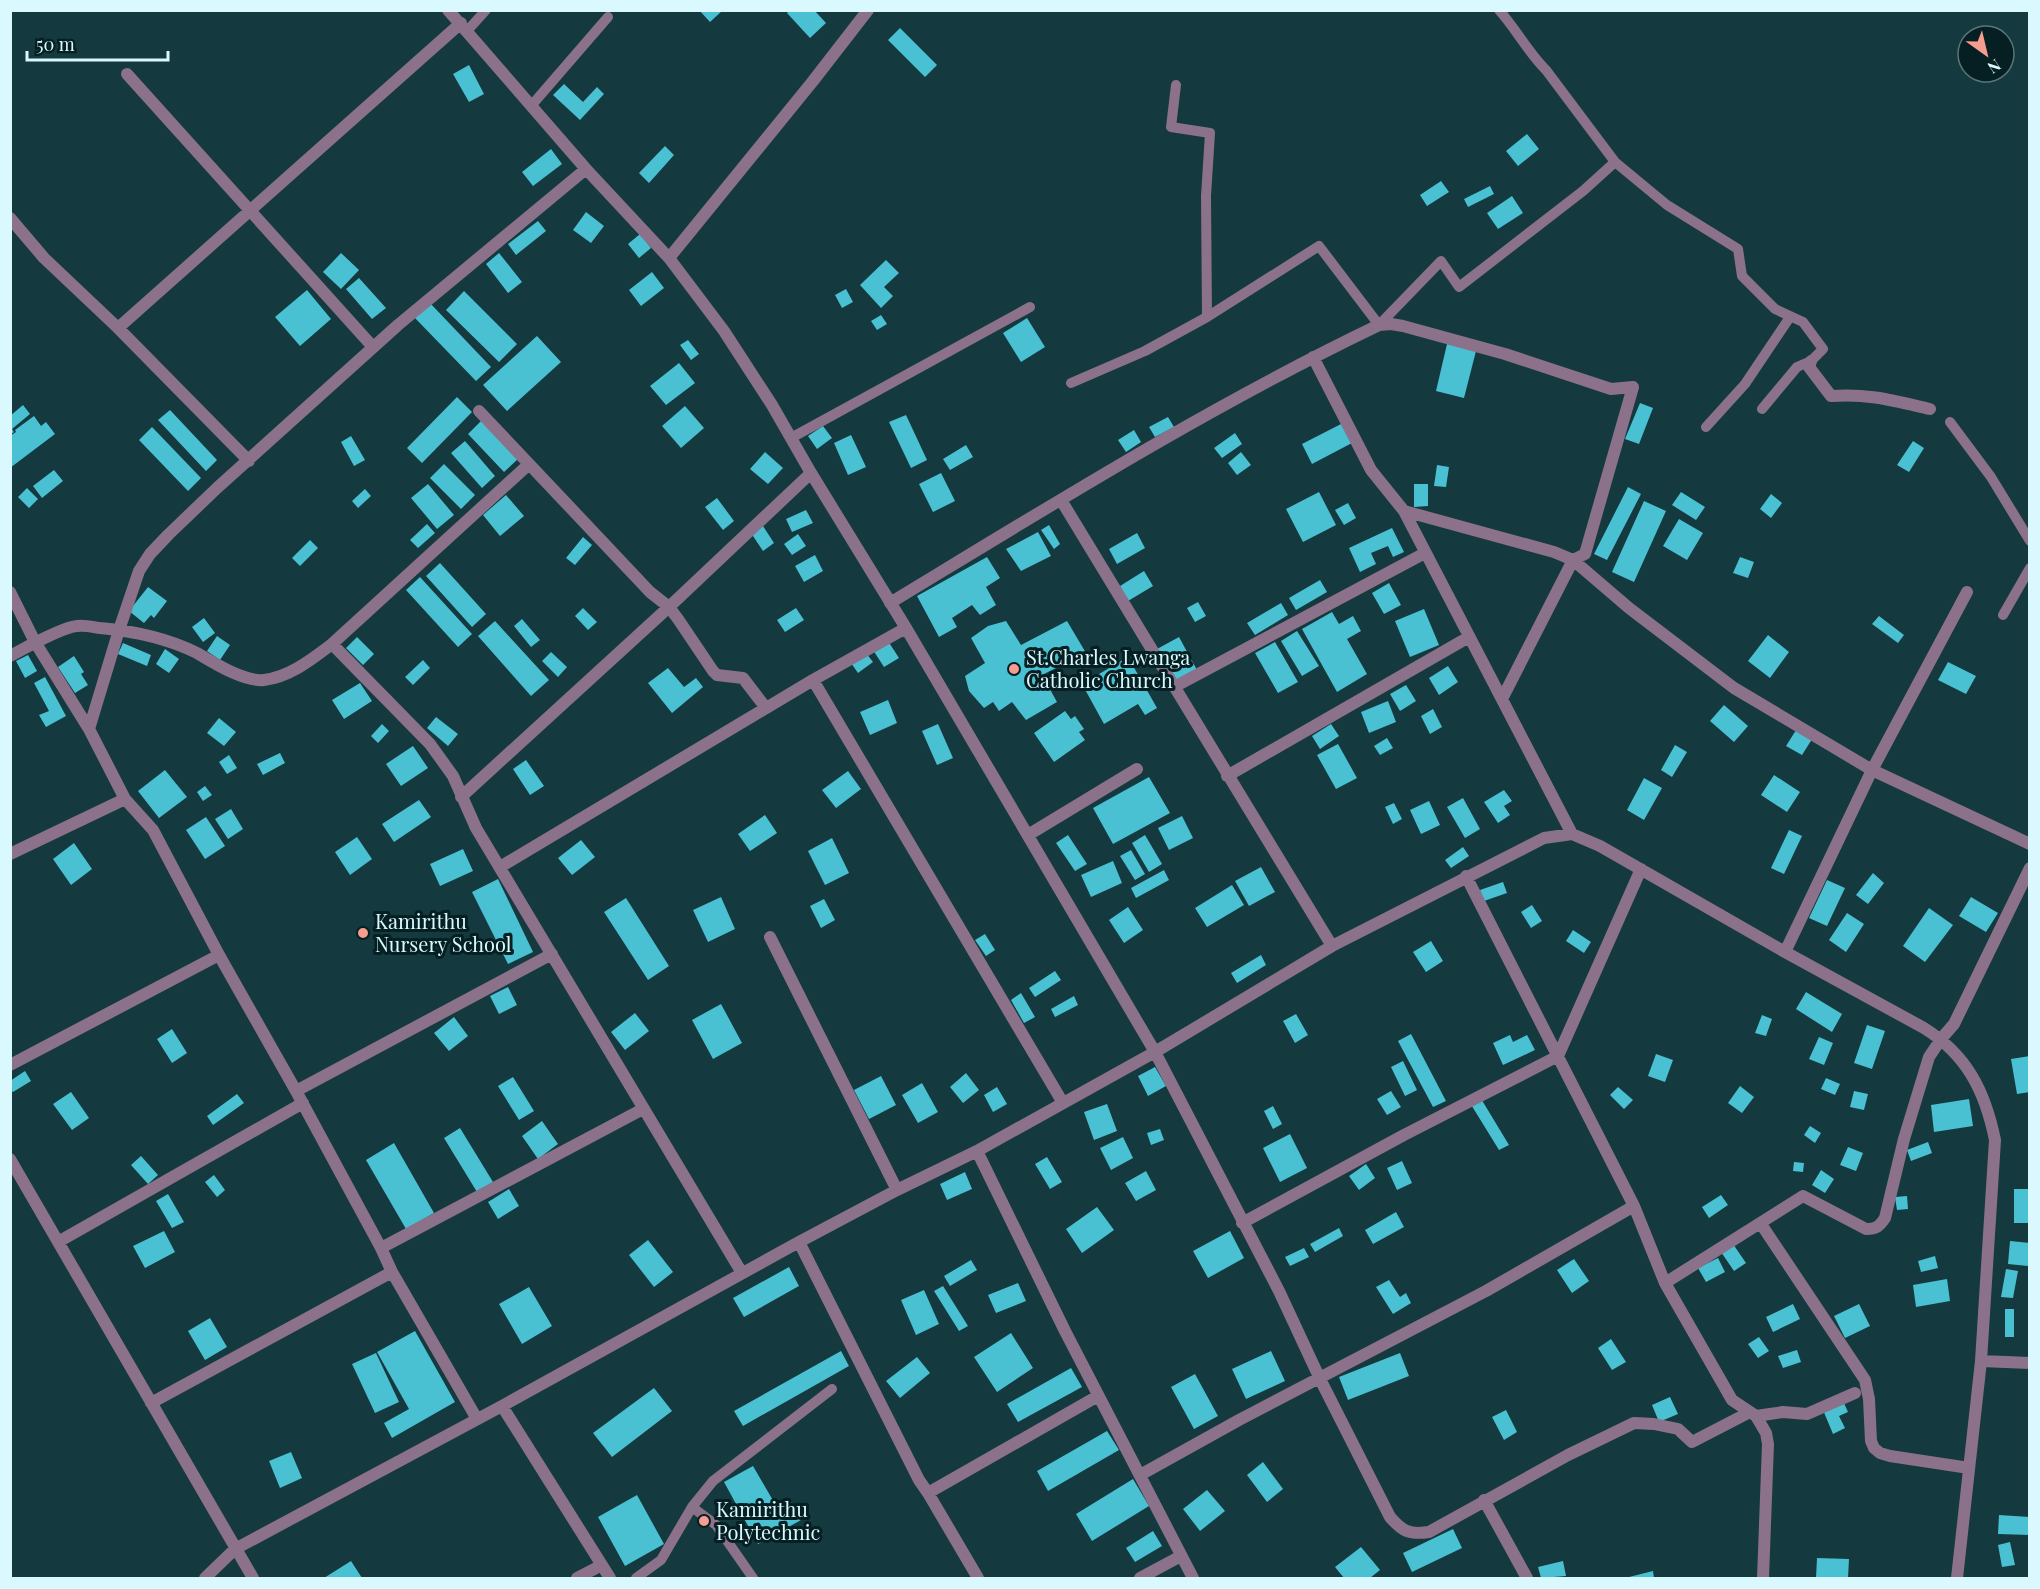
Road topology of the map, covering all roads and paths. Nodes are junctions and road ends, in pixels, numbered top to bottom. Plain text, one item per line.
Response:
1 (448, 10) edge
2 (486, 10) edge
3 (868, 10) edge
4 (1499, 10) edge
5 (608, 17) dead end
6 (464, 27) junction
7 (127, 74) dead end
8 (1176, 85) dead end
9 (531, 106) junction
10 (1615, 162) junction
11 (586, 169) junction
12 (249, 210) junction
13 (10, 218) edge
14 (669, 258) junction
15 (1030, 307) dead end
16 (1207, 317) junction
17 (1790, 317) junction
18 (1379, 326) junction
19 (118, 328) junction
20 (373, 347) junction
21 (1313, 357) junction
22 (1810, 361) junction
23 (1071, 383) dead end
24 (1762, 409) dead end
25 (1930, 409) dead end
26 (479, 411) dead end
27 (1950, 422) dead end
28 (1706, 427) dead end
29 (790, 438) junction
30 (249, 460) junction
31 (528, 465) junction
32 (811, 473) junction
33 (1061, 500) junction
34 (1404, 511) junction
35 (2030, 541) edge
36 (1425, 553) junction
37 (1573, 560) junction
38 (2030, 568) edge
39 (10, 592) edge
40 (1967, 592) dead end
41 (890, 603) junction
42 (669, 608) junction
43 (2003, 615) dead end
44 (906, 628) junction
45 (119, 630) junction
46 (1469, 637) junction
47 (35, 642) junction
48 (332, 644) junction
49 (10, 656) edge
50 (813, 680) junction
51 (1174, 687) junction
52 (1502, 699) junction
53 (766, 708) junction
54 (88, 729) junction
55 (1137, 769) dead end
56 (1872, 770) junction
57 (1227, 776) junction
58 (461, 797) junction
59 (125, 800) junction
60 (1572, 834) junction
61 (1028, 835) junction
62 (2030, 844) edge
63 (10, 854) edge
64 (500, 867) junction
65 (2030, 868) edge
66 (1641, 869) junction
67 (1466, 876) junction
68 (770, 937) dead end
69 (1332, 946) junction
70 (1785, 952) junction
71 (552, 954) junction
72 (219, 955) junction
73 (1941, 1039) junction
74 (1155, 1052) junction
75 (1558, 1056) junction
76 (10, 1065) edge
77 (296, 1091) junction
78 (303, 1103) junction
79 (1063, 1103) junction
80 (643, 1109) junction
81 (977, 1151) junction
82 (10, 1159) edge
83 (897, 1190) junction
84 (1634, 1206) junction
85 (1242, 1223) junction
86 (1761, 1224) junction
87 (58, 1242) junction
88 (799, 1242) junction
89 (381, 1248) junction
90 (392, 1272) junction
91 (742, 1273) junction
92 (1665, 1283) junction
93 (1981, 1361) junction
94 (2030, 1363) edge
95 (1320, 1379) junction
96 (832, 1389) dead end
97 (1855, 1393) dead end
98 (1098, 1396) junction
99 (151, 1403) junction
100 (502, 1406) junction
101 (1753, 1414) junction
102 (477, 1419) junction
103 (1969, 1468) junction
104 (1140, 1475) junction
105 (928, 1493) junction
106 (1484, 1500) junction
107 (693, 1507) junction
108 (235, 1549) junction
109 (1182, 1556) junction
110 (602, 1565) junction
111 (205, 1578) edge
112 (252, 1578) edge
113 (577, 1578) edge
114 (610, 1578) edge
115 (636, 1578) edge
116 (753, 1578) edge
117 (978, 1578) edge
118 (1140, 1578) edge
119 (1193, 1578) edge
120 (1527, 1578) edge
121 (1764, 1578) edge
122 (1957, 1578) edge

1 - 6 street
2 - 6 lane
3 - 14 street
4 - 10 lane
5 - 9 lane
6 - 9 street
6 - 12 street
7 - 12 street
8 - 16 lane
9 - 11 street
10 - 17 lane
10 - 18 lane
11 - 14 street
11 - 20 street
12 - 19 street
12 - 20 street
13 - 19 street
14 - 29 street
15 - 29 lane
16 - 18 lane
16 - 23 lane
17 - 22 lane
17 - 28 lane
18 - 21 street
18 - 37 street
19 - 30 street
20 - 30 street
21 - 33 street
21 - 34 street
22 - 24 lane
22 - 25 street
26 - 31 street
27 - 35 lane
29 - 32 street
30 - 45 street
31 - 42 street
31 - 48 street
32 - 41 street
32 - 42 street
33 - 41 street
33 - 51 street
34 - 36 street
34 - 37 street
36 - 46 street
36 - 51 street
37 - 52 street
37 - 56 street
38 - 43 lane
39 - 47 street
40 - 56 street
41 - 44 street
42 - 53 street
42 - 58 street
44 - 50 street
44 - 61 street
45 - 47 street
45 - 48 street
45 - 54 street
46 - 52 street
46 - 57 street
47 - 49 street
47 - 54 street
48 - 58 street
50 - 53 street
50 - 79 street
51 - 57 street
52 - 60 street
53 - 64 street
54 - 59 street
55 - 61 street
56 - 62 street
56 - 70 street
57 - 69 street
58 - 64 street
59 - 63 street
59 - 72 street
60 - 66 street
60 - 67 street
61 - 74 street
64 - 71 street
65 - 73 street
66 - 70 street
66 - 75 street
67 - 69 street
67 - 75 street
68 - 83 street
69 - 74 street
70 - 73 street
71 - 77 street
71 - 80 street
72 - 76 street
72 - 77 street
73 - 86 street
73 - 93 street
74 - 79 street
74 - 85 street
75 - 84 street
75 - 85 street
77 - 78 street
78 - 87 street
78 - 89 street
79 - 81 street
80 - 89 street
80 - 91 street
81 - 83 street
81 - 98 street
82 - 87 street
83 - 88 street
84 - 92 street
84 - 95 street
85 - 95 street
86 - 92 street
86 - 103 street
87 - 99 street
88 - 91 street
88 - 105 street
89 - 90 street
90 - 99 street
90 - 102 street
91 - 100 street
92 - 101 street
93 - 94 street
93 - 103 street
95 - 104 street
95 - 106 street
96 - 107 lane
97 - 101 street
98 - 104 street
98 - 105 street
99 - 108 street
100 - 102 street
100 - 110 street
101 - 106 street
101 - 121 street
102 - 108 street
103 - 122 street
104 - 109 street
105 - 117 street
106 - 120 street
107 - 115 lane
107 - 116 lane
108 - 111 street
108 - 112 street
109 - 118 street
109 - 119 street
110 - 113 street
110 - 114 street

